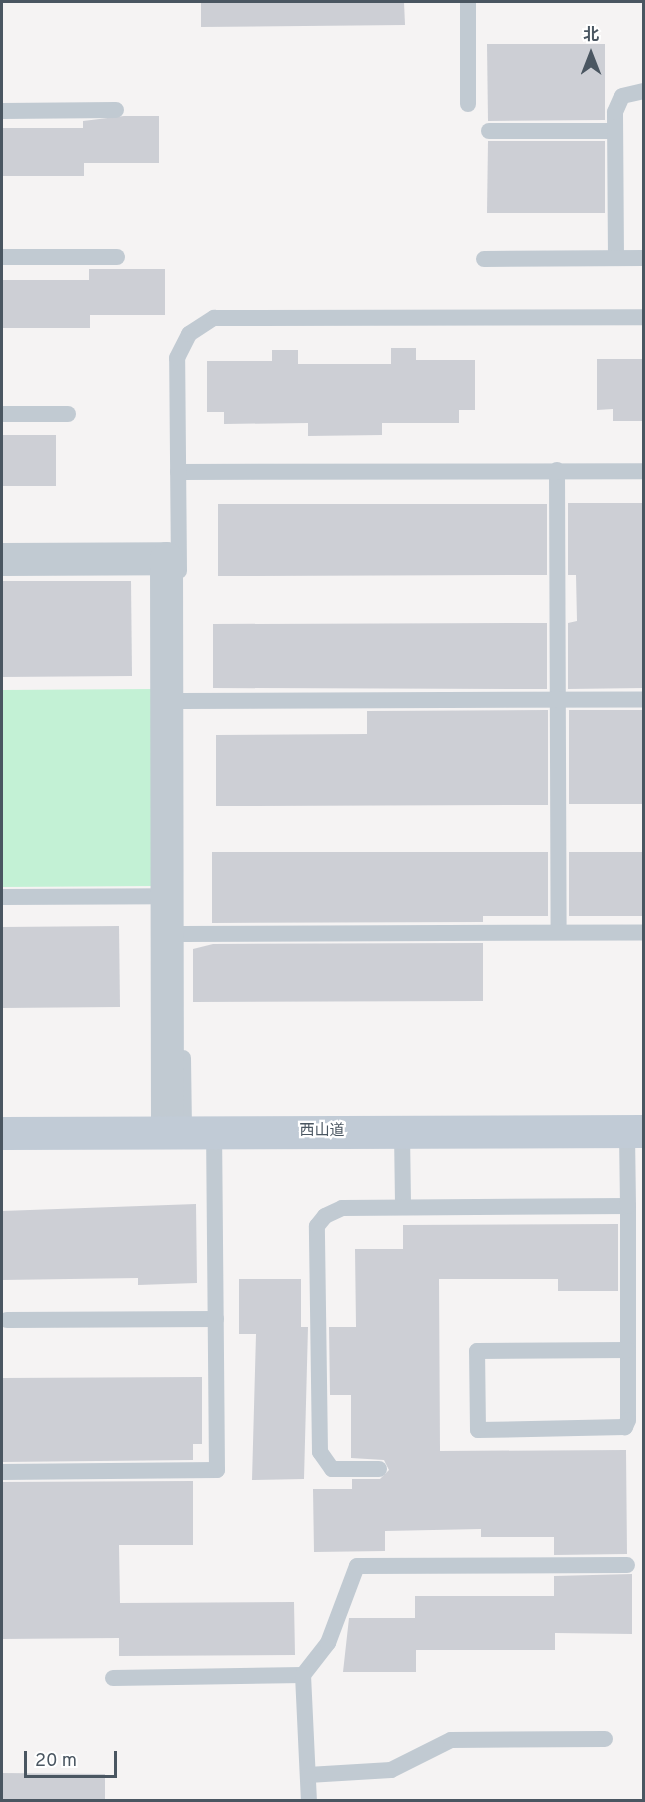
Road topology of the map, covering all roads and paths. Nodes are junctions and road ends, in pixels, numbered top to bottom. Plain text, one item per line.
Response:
1 (468, 2) edge
2 (644, 91) edge
3 (468, 104) dead end
4 (116, 110) dead end
5 (2, 111) edge
6 (489, 130) dead end
7 (615, 131) junction
8 (2, 257) edge
9 (117, 257) dead end
10 (616, 258) junction
11 (644, 258) edge
12 (484, 259) dead end
13 (644, 317) edge
14 (2, 414) edge
15 (68, 414) dead end
16 (557, 470) junction
17 (644, 471) edge
18 (178, 472) junction
19 (2, 559) edge
20 (644, 699) edge
21 (558, 700) junction
22 (180, 701) junction
23 (166, 896) junction
24 (2, 897) edge
25 (559, 932) junction
26 (644, 932) edge
27 (181, 934) junction
28 (635, 1131) edge
29 (188, 1132) junction
30 (402, 1132) junction
31 (2, 1133) edge
32 (628, 1206) junction
33 (403, 1208) junction
34 (216, 1319) junction
35 (8, 1320) dead end
36 (628, 1350) junction
37 (379, 1469) dead end
38 (2, 1472) edge
39 (627, 1565) dead end
40 (303, 1675) junction
41 (113, 1678) dead end
42 (605, 1739) dead end
43 (308, 1775) junction
44 (309, 1800) edge

1 - 3 lane
2 - 7 lane
4 - 5 lane
6 - 7 lane
7 - 10 lane
8 - 9 lane
10 - 11 lane
10 - 12 lane
13 - 18 lane
14 - 15 lane
16 - 17 lane
16 - 18 lane
16 - 21 lane
18 - 22 lane
19 - 23 street
20 - 21 lane
21 - 22 lane
21 - 25 lane
22 - 27 lane
23 - 24 lane
23 - 29 street
25 - 26 lane
25 - 27 lane
27 - 29 lane
28 - 30 street, 西山道
28 - 32 lane
29 - 30 street, 西山道
29 - 31 street, 西山道
29 - 34 lane
30 - 33 lane
32 - 33 lane
32 - 36 lane
33 - 37 lane
34 - 35 lane
34 - 38 lane
36 - 36 lane
39 - 40 lane
40 - 41 lane
40 - 43 lane
42 - 43 lane
43 - 44 lane

